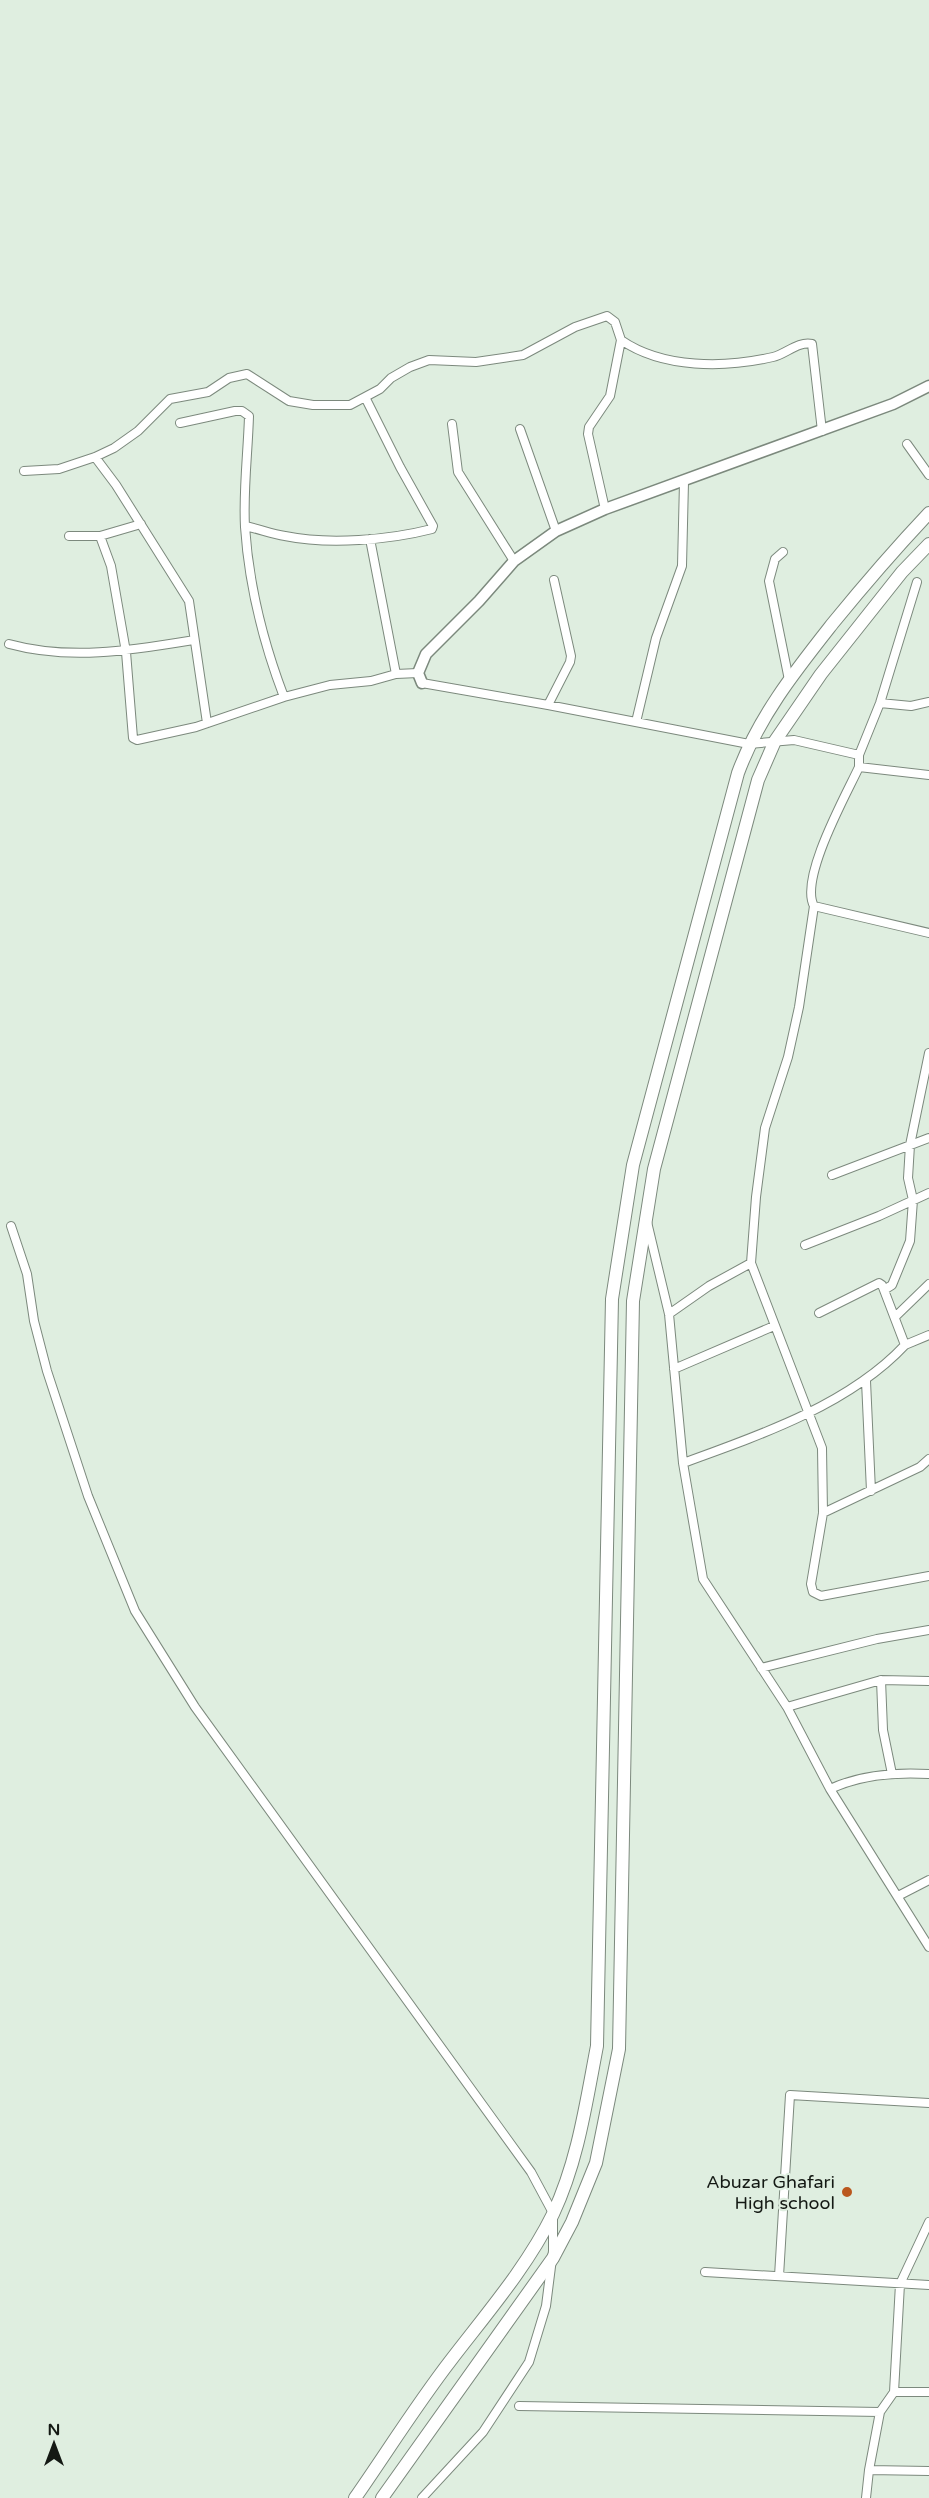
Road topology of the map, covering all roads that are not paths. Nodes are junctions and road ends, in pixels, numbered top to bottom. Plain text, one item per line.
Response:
1 (621, 340) junction
2 (929, 386) edge
3 (365, 397) junction
4 (180, 423) dead end
5 (452, 424) dead end
6 (520, 429) dead end
7 (822, 431) junction
8 (907, 444) dead end
9 (95, 458) junction
10 (24, 471) dead end
11 (929, 475) edge
12 (684, 482) junction
13 (606, 508) junction
14 (929, 513) edge
15 (141, 524) junction
16 (245, 526) junction
17 (556, 531) junction
18 (69, 536) dead end
19 (100, 536) junction
20 (370, 539) junction
21 (929, 543) edge
22 (783, 552) dead end
23 (514, 561) junction
24 (554, 580) dead end
25 (917, 582) dead end
26 (194, 640) junction
27 (9, 644) dead end
28 (126, 652) junction
29 (396, 674) junction
30 (420, 678) junction
31 (789, 680) junction
32 (284, 697) junction
33 (929, 702) edge
34 (880, 703) junction
35 (548, 705) junction
36 (207, 723) junction
37 (636, 723) junction
38 (775, 741) junction
39 (749, 744) junction
40 (859, 755) junction
41 (859, 767) junction
42 (929, 775) edge
43 (814, 906) junction
44 (929, 933) edge
45 (929, 1053) edge
46 (929, 1138) edge
47 (910, 1145) junction
48 (832, 1175) dead end
49 (929, 1193) edge
50 (913, 1200) junction
51 (647, 1221) junction
52 (11, 1226) dead end
53 (805, 1245) dead end
54 (752, 1263) junction
55 (929, 1284) edge
56 (884, 1290) junction
57 (819, 1313) dead end
58 (669, 1314) junction
59 (895, 1317) junction
60 (774, 1326) junction
61 (929, 1335) edge
62 (905, 1345) junction
63 (674, 1369) junction
64 (866, 1381) junction
65 (808, 1411) junction
66 (929, 1459) edge
67 (683, 1464) junction
68 (871, 1491) junction
69 (823, 1513) junction
70 (929, 1576) edge
71 (929, 1630) edge
72 (761, 1668) junction
73 (882, 1680) junction
74 (929, 1682) edge
75 (787, 1707) junction
76 (892, 1774) junction
77 (929, 1774) edge
78 (830, 1789) junction
79 (929, 1880) edge
80 (898, 1896) junction
81 (929, 1947) edge
82 (929, 2103) edge
83 (553, 2213) junction
84 (929, 2222) edge
85 (553, 2258) junction
86 (705, 2272) dead end
87 (779, 2276) junction
88 (900, 2284) junction
89 (929, 2285) edge
90 (894, 2392) junction
91 (929, 2392) edge
92 (519, 2406) dead end
93 (880, 2412) junction
94 (869, 2470) junction
95 (929, 2471) edge
96 (354, 2498) edge
97 (382, 2498) edge
98 (422, 2498) edge
99 (866, 2498) edge

1 - 3 street
1 - 7 street
1 - 13 street
2 - 7 street
3 - 9 street
3 - 20 street
4 - 16 street
5 - 23 street
6 - 17 street
7 - 12 street
8 - 11 street
9 - 10 street
9 - 15 street
12 - 13 street
12 - 37 street
13 - 17 street
14 - 31 main road
15 - 19 street
15 - 26 street
16 - 20 street
16 - 32 street
17 - 23 street
18 - 19 street
19 - 28 street
20 - 29 street
21 - 38 main road
22 - 31 street
23 - 30 street
24 - 35 street
25 - 34 street
26 - 28 street
26 - 36 street
27 - 28 street
28 - 36 street
29 - 30 street
29 - 32 street
30 - 35 street
31 - 39 main road
32 - 36 street
33 - 34 street
34 - 40 street
35 - 37 street
37 - 39 street
38 - 39 street
38 - 40 street
38 - 51 main road
39 - 83 main road
40 - 41 street
41 - 42 street
41 - 43 street
43 - 44 street
43 - 54 street
45 - 47 street
46 - 47 street
47 - 48 street
47 - 50 street
49 - 50 street
50 - 53 street
50 - 56 street
51 - 58 street
51 - 85 main road
52 - 83 street
54 - 58 street
54 - 60 street
55 - 59 street
56 - 57 street
56 - 59 street
58 - 63 street
59 - 62 street
60 - 63 street
60 - 65 street
61 - 62 street
62 - 64 street
63 - 67 street
64 - 65 street
64 - 68 street
65 - 67 street
65 - 69 street
66 - 68 street
67 - 72 street
68 - 69 street
69 - 70 street
71 - 72 street
72 - 75 street
73 - 74 street
73 - 75 street
73 - 76 street
75 - 78 street
76 - 77 street
76 - 78 street
78 - 80 street
79 - 80 street
80 - 81 street
82 - 87 street
83 - 85 street
83 - 96 main road
84 - 88 street
85 - 97 main road
85 - 98 street
86 - 87 street
87 - 88 street
88 - 89 street
88 - 90 street
90 - 91 street
90 - 93 street
92 - 93 street
93 - 94 street
94 - 95 street
94 - 99 street

